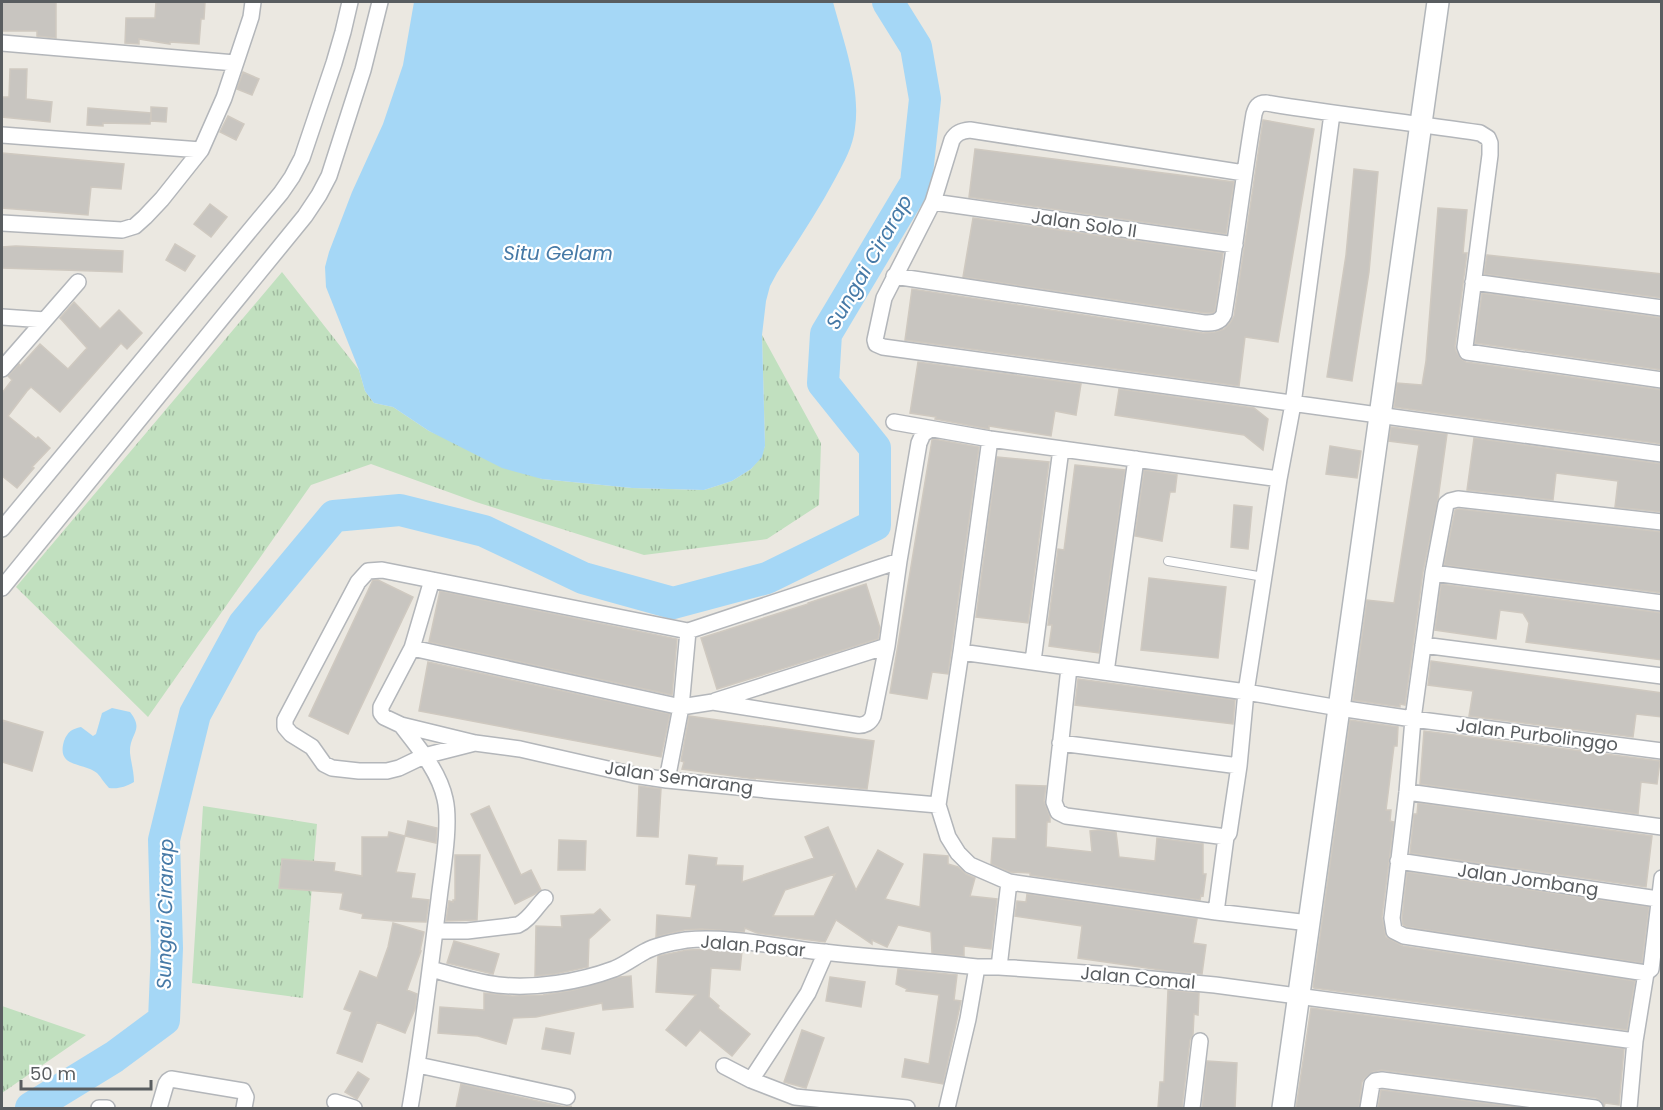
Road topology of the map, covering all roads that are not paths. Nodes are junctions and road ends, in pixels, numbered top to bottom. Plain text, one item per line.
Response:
1 (253, 2) edge
2 (350, 2) edge
3 (380, 2) edge
4 (1437, 2) edge
5 (2, 43) edge
6 (235, 63) junction
7 (1332, 114) junction
8 (1422, 124) junction
9 (2, 135) edge
10 (201, 150) junction
11 (1244, 172) junction
12 (933, 202) junction
13 (2, 223) edge
14 (1235, 245) junction
15 (894, 276) junction
16 (78, 282) dead end
17 (1473, 282) junction
18 (1662, 308) edge
19 (2, 317) edge
20 (45, 320) junction
21 (2, 369) edge
22 (1662, 380) edge
23 (1293, 404) junction
24 (1380, 417) junction
25 (894, 422) dead end
26 (931, 429) junction
27 (990, 440) junction
28 (1061, 449) junction
29 (1662, 454) edge
30 (1136, 459) junction
31 (1279, 479) junction
32 (1662, 522) edge
33 (2, 529) edge
34 (899, 561) junction
35 (1168, 561) dead end
36 (1433, 573) junction
37 (1264, 577) junction
38 (432, 580) junction
39 (2, 588) edge
40 (1662, 603) edge
41 (688, 631) junction
42 (1423, 645) junction
43 (887, 646) junction
44 (412, 648) junction
45 (961, 652) junction
46 (1033, 662) junction
47 (1069, 668) junction
48 (1106, 672) junction
49 (1662, 676) edge
50 (1246, 692) junction
51 (713, 702) junction
52 (681, 707) junction
53 (1339, 708) junction
54 (1413, 719) junction
55 (400, 725) junction
56 (475, 742) junction
57 (1060, 743) junction
58 (1662, 751) edge
59 (424, 756) junction
60 (1239, 766) junction
61 (667, 780) junction
62 (1407, 792) junction
63 (938, 805) junction
64 (1662, 828) edge
65 (1226, 837) junction
66 (1398, 861) junction
67 (1662, 878) edge
68 (1009, 882) junction
69 (545, 898) dead end
70 (1658, 899) junction
71 (1216, 912) junction
72 (1309, 923) junction
73 (435, 931) junction
74 (826, 952) junction
75 (977, 967) junction
76 (999, 967) junction
77 (431, 969) junction
78 (1646, 973) junction
79 (1299, 996) junction
80 (1200, 1041) dead end
81 (1635, 1041) junction
82 (418, 1065) junction
83 (724, 1066) dead end
84 (751, 1080) junction
85 (567, 1097) dead end
86 (335, 1102) dead end
87 (99, 1108) edge
88 (107, 1108) edge
89 (159, 1108) edge
90 (244, 1108) edge
91 (354, 1108) edge
92 (410, 1108) edge
93 (907, 1108) edge
94 (947, 1108) edge
95 (1192, 1108) edge
96 (1283, 1108) edge
97 (1368, 1108) edge
98 (1595, 1108) edge
99 (1629, 1108) edge

1 - 6 street
2 - 33 street
3 - 39 street
4 - 8 street
5 - 6 street
6 - 10 street
7 - 8 street
7 - 11 street
7 - 23 street
8 - 17 street
8 - 24 street
9 - 10 street
10 - 13 street
11 - 12 street
11 - 14 street
12 - 14 street, Jalan Solo II
12 - 15 street
14 - 15 street
15 - 23 street
16 - 20 street
17 - 18 street
17 - 22 street
19 - 20 street
20 - 21 street
23 - 24 street
23 - 31 street
24 - 29 street
24 - 53 street
25 - 26 street
26 - 27 street
26 - 34 street
27 - 28 street
27 - 45 street
28 - 30 street
28 - 46 street
30 - 31 street
30 - 48 street
31 - 37 street
32 - 36 street
34 - 41 street
34 - 43 street
35 - 37 lane
36 - 40 street
36 - 42 street
37 - 50 street
38 - 41 street
38 - 44 street
38 - 59 street, Jalan Semarang
41 - 52 street
42 - 49 street
42 - 54 street
43 - 51 street
43 - 51 street
44 - 52 street
44 - 55 street
45 - 46 street, Jalan Purbolinggo
45 - 63 street
46 - 47 street, Jalan Purbolinggo
47 - 48 street, Jalan Purbolinggo
47 - 57 street
48 - 50 street, Jalan Purbolinggo
50 - 53 street, Jalan Purbolinggo
50 - 60 street
51 - 52 street
52 - 61 street
53 - 54 street, Jalan Purbolinggo
53 - 72 street
54 - 58 street, Jalan Purbolinggo
54 - 62 street
55 - 56 street
55 - 59 street
56 - 59 street, Jalan Semarang
56 - 61 street, Jalan Semarang
57 - 60 street
57 - 65 street
59 - 73 street
60 - 65 street
61 - 63 street, Jalan Semarang
62 - 64 street
62 - 66 street
63 - 68 street
65 - 71 street
66 - 70 street, Jalan Jombang
66 - 78 street
67 - 70 street
68 - 71 street
68 - 76 street
69 - 73 street
70 - 78 street
71 - 72 street
72 - 79 street
73 - 77 street
74 - 75 street, Jalan Pasar
74 - 77 street, Jalan Pasar
74 - 84 street
75 - 76 street, Jalan Comal
75 - 94 street
76 - 79 street, Jalan Comal
77 - 82 street
78 - 81 street
79 - 81 street, Jalan Comal
79 - 96 street
80 - 95 street
81 - 99 street
82 - 85 street
82 - 92 street
83 - 84 street
84 - 93 street
86 - 91 street
87 - 88 street
89 - 90 street
97 - 98 street

